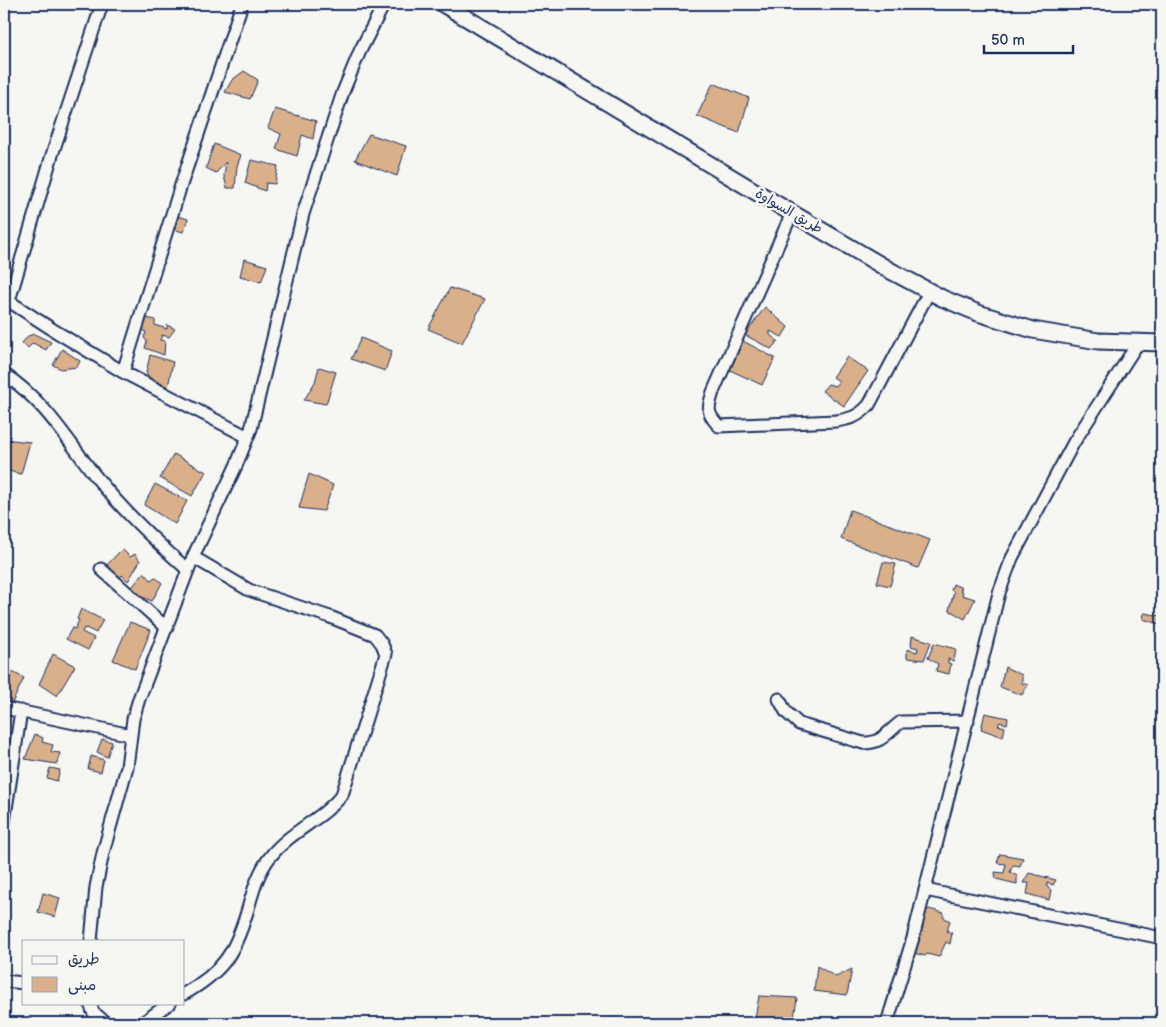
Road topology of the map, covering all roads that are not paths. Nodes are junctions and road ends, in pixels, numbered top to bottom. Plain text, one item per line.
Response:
1 (102, 4) edge
2 (242, 4) edge
3 (384, 4) edge
4 (443, 4) edge
5 (792, 213) junction
6 (929, 292) junction
7 (6, 299) edge
8 (1138, 343) junction
9 (1162, 343) edge
10 (123, 372) junction
11 (4, 374) edge
12 (248, 438) junction
13 (193, 557) junction
14 (101, 569) dead end
15 (188, 570) junction
16 (166, 628) junction
17 (779, 699) dead end
18 (4, 708) edge
19 (21, 711) junction
20 (968, 721) junction
21 (131, 735) junction
22 (4, 822) edge
23 (925, 890) junction
24 (1162, 938) edge
25 (91, 940) edge
26 (4, 981) edge
27 (22, 983) edge
28 (185, 993) edge
29 (169, 1004) edge
30 (91, 1008) edge
31 (87, 1023) edge
32 (106, 1023) edge
33 (142, 1023) edge
34 (888, 1023) edge

1 - 7 street
2 - 10 street
3 - 12 street
4 - 5 street, طريق السواوة
5 - 6 street, طريق السواوة
5 - 6 street
6 - 8 street, طريق السواوة
7 - 10 street
8 - 9 street, طريق السواوة
8 - 20 street
10 - 12 street
11 - 15 street
12 - 13 street
13 - 15 street
13 - 28 street
14 - 16 street
15 - 16 street
16 - 21 street
17 - 20 street
18 - 19 street
19 - 21 street
19 - 22 street
20 - 23 street
21 - 25 street
23 - 24 street
23 - 34 street
26 - 27 street
29 - 33 street
30 - 31 street
30 - 32 street

